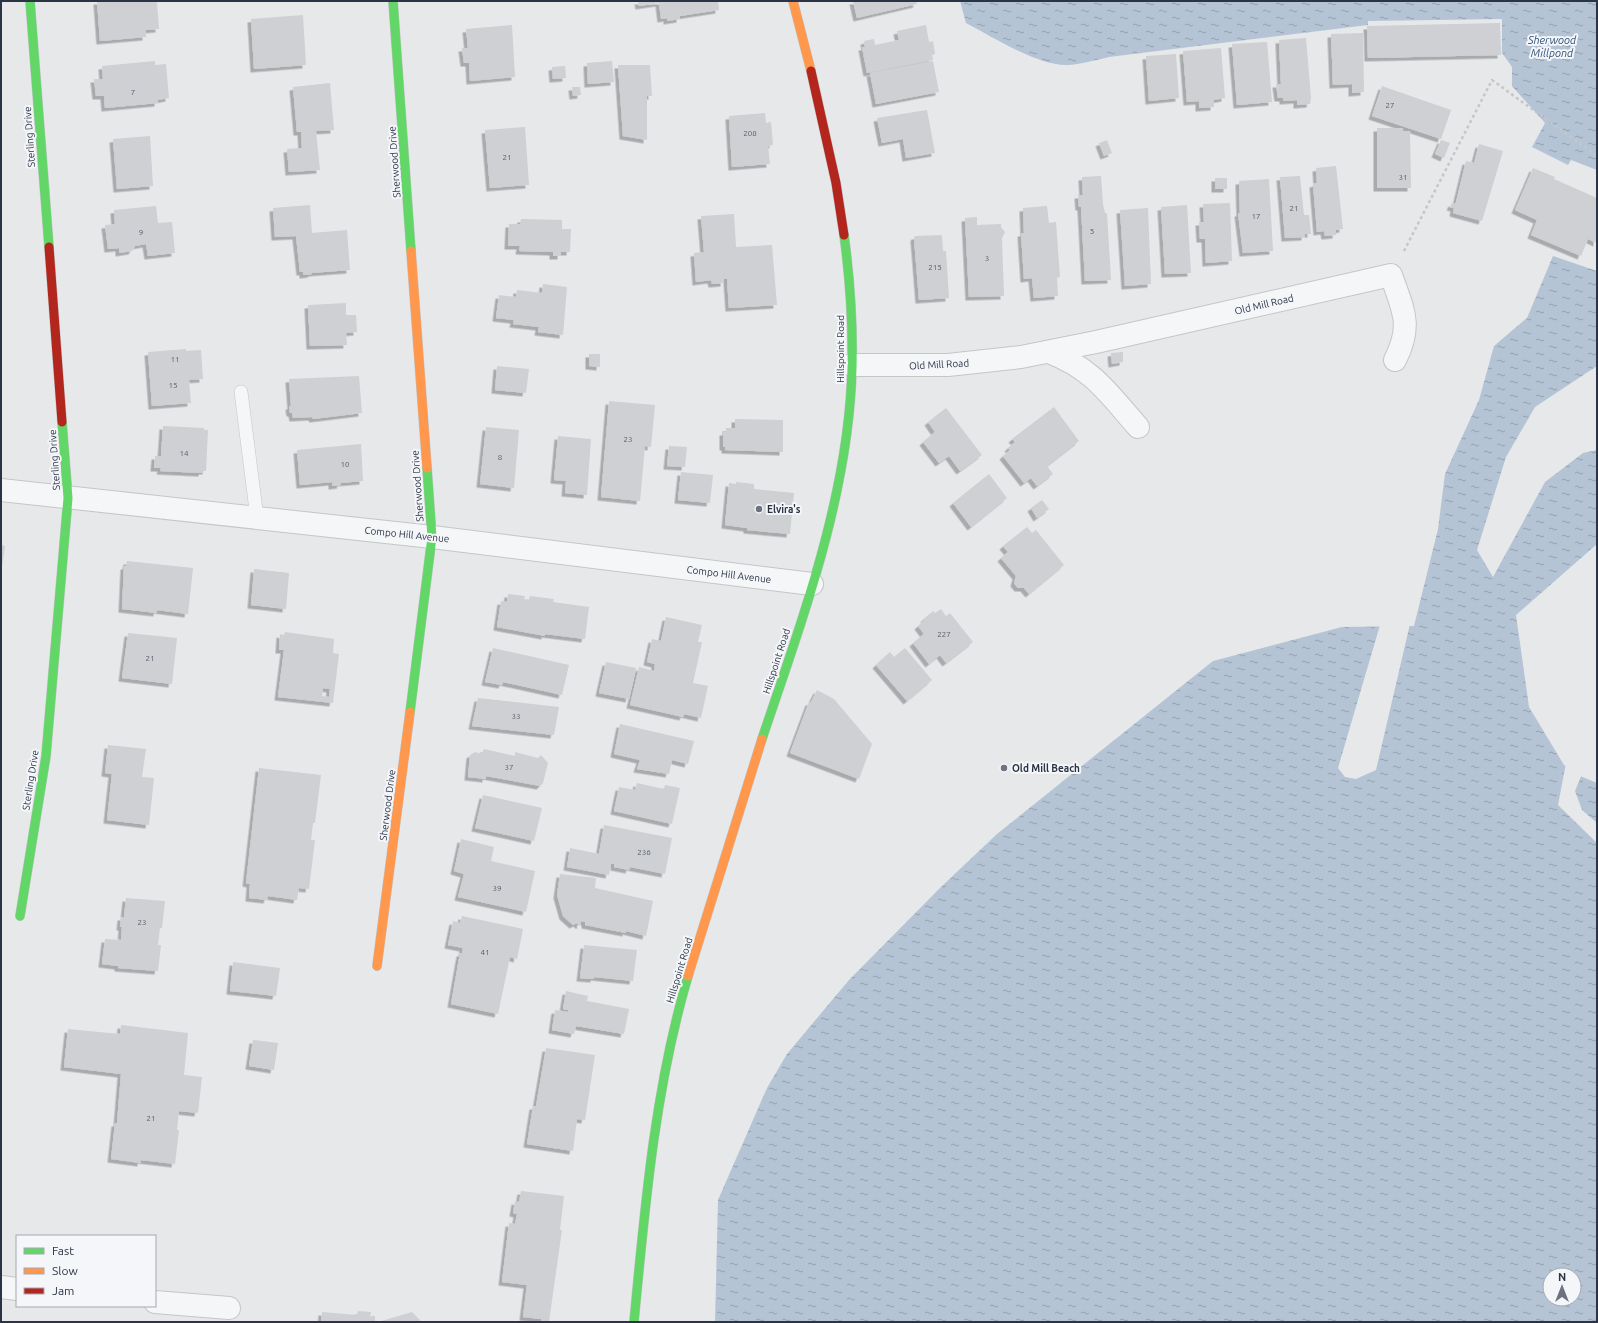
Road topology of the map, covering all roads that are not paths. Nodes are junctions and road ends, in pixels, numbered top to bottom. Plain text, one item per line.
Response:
1 (30, 1) edge
2 (393, 1) edge
3 (793, 1) edge
4 (1049, 352) junction
5 (1395, 360) dead end
6 (852, 365) junction
7 (241, 392) dead end
8 (1138, 427) dead end
9 (1, 490) edge
10 (68, 498) junction
11 (257, 518) junction
12 (432, 537) junction
13 (812, 584) junction
14 (20, 916) dead end
15 (377, 966) dead end
16 (1, 1288) edge
17 (16, 1289) edge
18 (156, 1302) edge
19 (229, 1308) dead end
20 (634, 1322) edge

1 - 10 street, Sterling Drive
2 - 12 street, Sherwood Drive
3 - 6 street, Hillspoint Road
4 - 5 street, Old Mill Road
4 - 6 street, Old Mill Road
4 - 8 street, Old Mill Road
6 - 13 street, Hillspoint Road
7 - 11 lane
9 - 10 street, Compo Hill Avenue
10 - 11 street, Compo Hill Avenue
10 - 14 street, Sterling Drive
11 - 12 street, Compo Hill Avenue
12 - 13 street, Compo Hill Avenue
12 - 15 street, Sherwood Drive
13 - 20 street, Hillspoint Road
16 - 17 street
18 - 19 street

